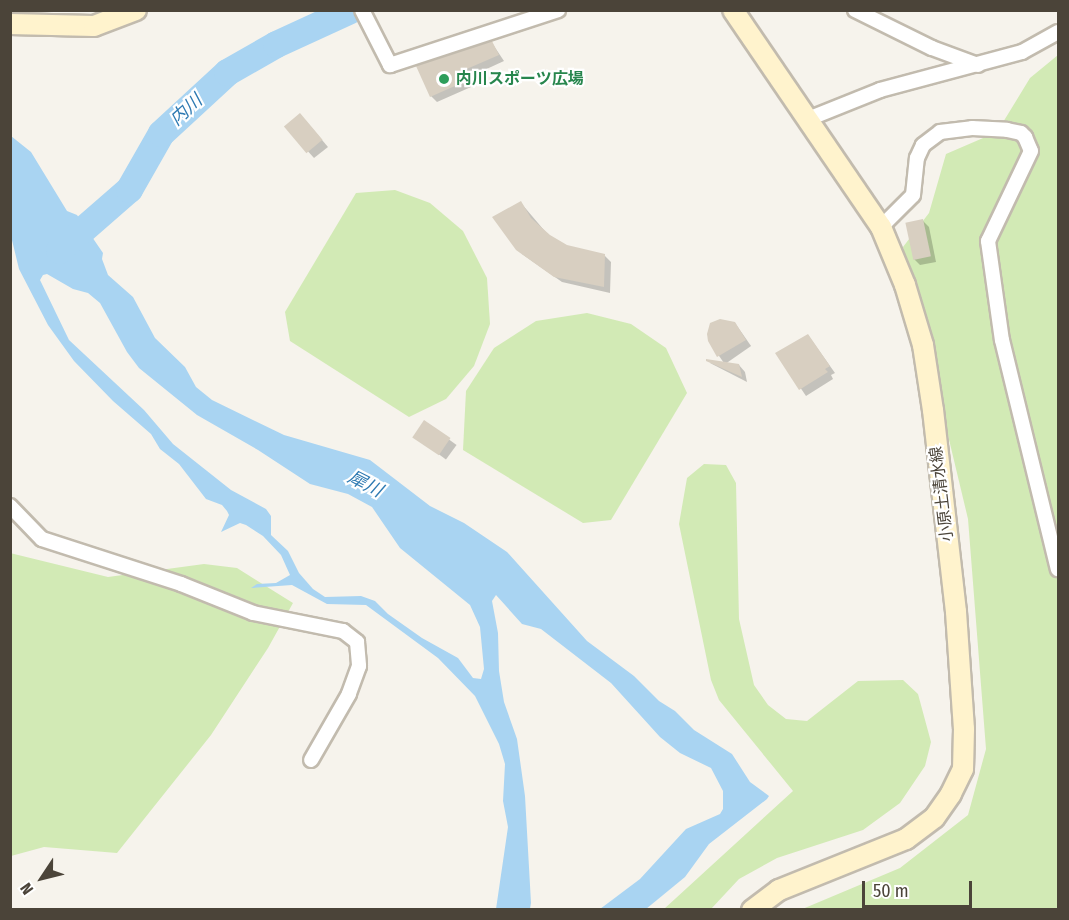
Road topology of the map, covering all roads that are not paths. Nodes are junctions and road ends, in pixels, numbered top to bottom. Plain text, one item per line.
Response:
1 (136, 10) edge
2 (362, 10) edge
3 (558, 10) edge
4 (733, 10) edge
5 (855, 10) edge
6 (10, 24) edge
7 (1059, 32) edge
8 (978, 65) junction
9 (808, 119) junction
10 (881, 227) junction
11 (10, 506) edge
12 (1059, 569) edge
13 (311, 760) dead end
14 (752, 909) edge

1 - 6 main road
2 - 3 street
4 - 9 main road, 小原土清水線
5 - 8 street
7 - 8 street
8 - 9 street
9 - 10 main road, 小原土清水線
10 - 12 street
10 - 14 main road, 小原土清水線
11 - 13 street

